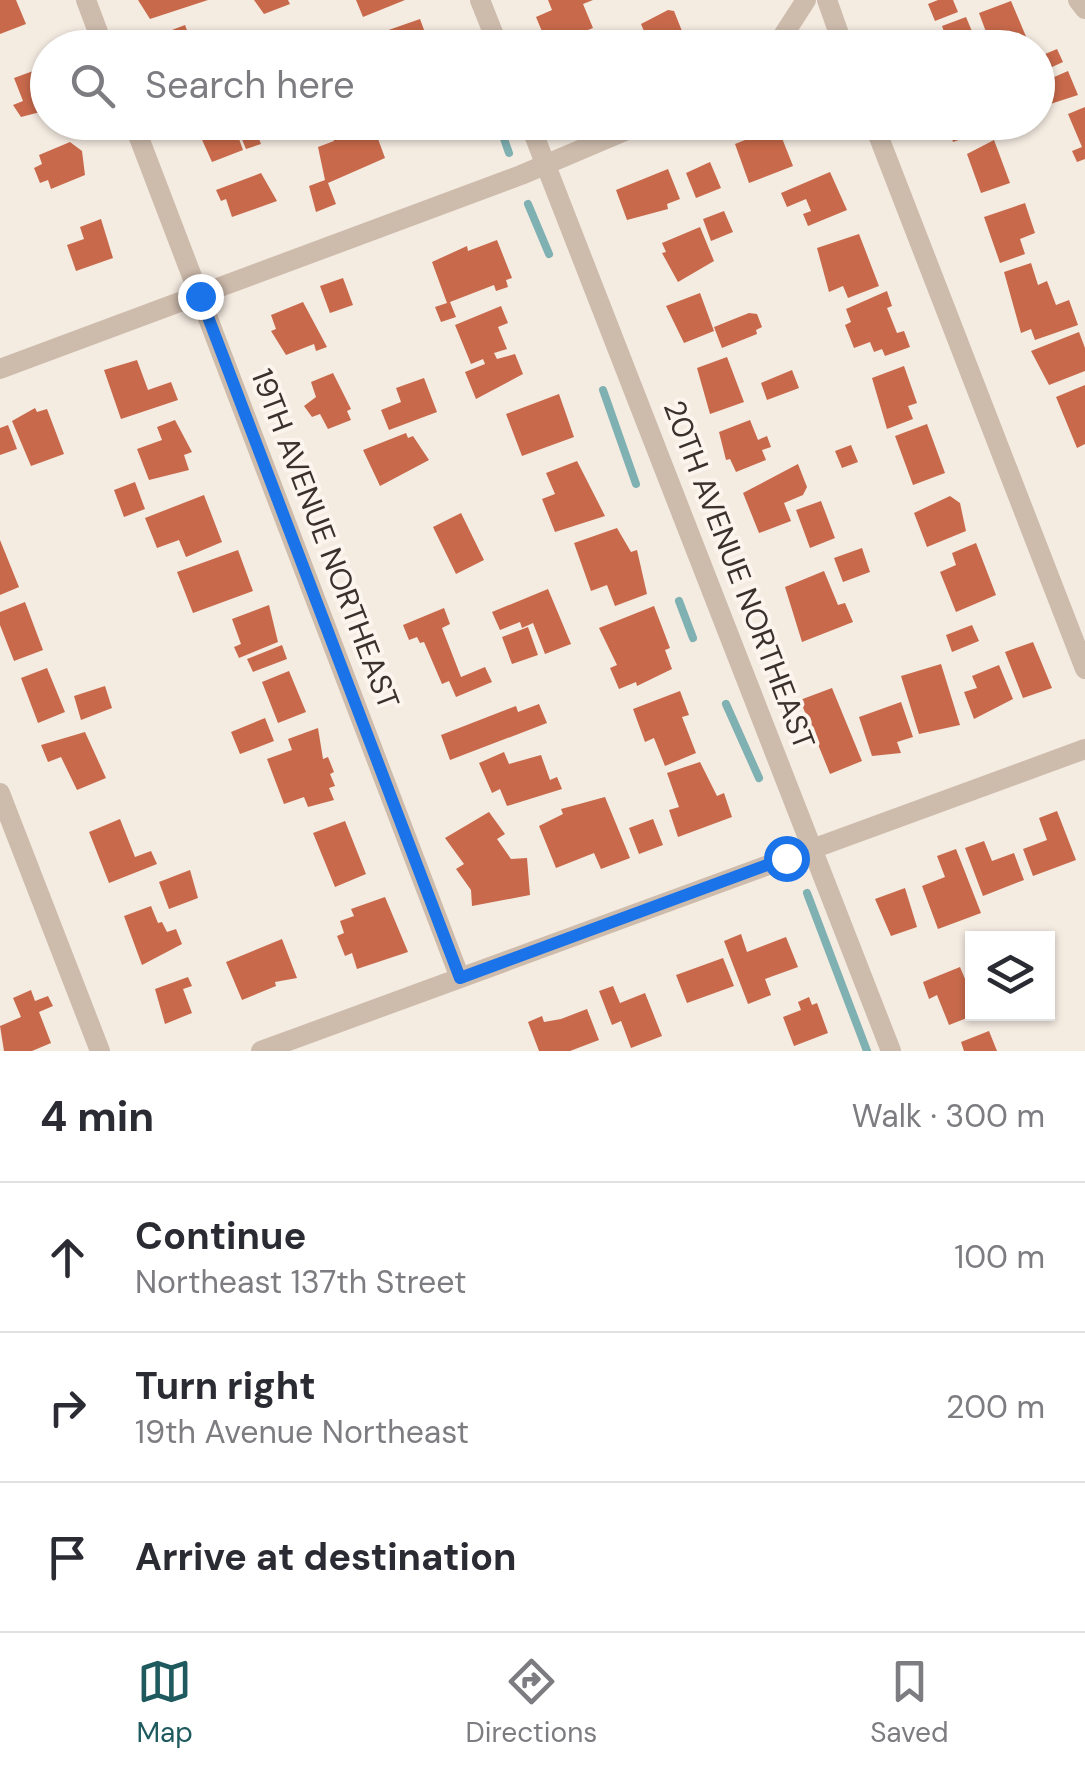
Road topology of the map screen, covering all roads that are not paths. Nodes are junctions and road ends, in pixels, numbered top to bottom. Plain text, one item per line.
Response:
1 (86, 0) edge
2 (480, 0) edge
3 (806, 0) edge
4 (827, 0) edge
5 (1078, 0) edge
6 (1085, 10) edge
7 (97, 30) edge
8 (492, 30) edge
9 (787, 30) edge
10 (838, 30) edge
11 (140, 140) edge
12 (535, 140) edge
13 (605, 140) edge
14 (880, 140) edge
15 (546, 166) junction
16 (200, 296) junction
17 (0, 369) edge
18 (1085, 669) edge
19 (1085, 750) edge
20 (0, 792) edge
21 (814, 848) junction
22 (460, 978) junction
23 (100, 1051) edge
24 (261, 1051) edge
25 (891, 1051) edge

1 - 7 street
2 - 8 street
3 - 9 street
4 - 10 street
5 - 6 street
11 - 16 street, 19TH AVENUE NORTHEAST
12 - 15 street, 20TH AVENUE NORTHEAST
13 - 15 street
14 - 18 street
15 - 16 street
15 - 21 street, 20TH AVENUE NORTHEAST
16 - 17 street
16 - 22 street, 19TH AVENUE NORTHEAST
19 - 21 street
20 - 23 street
21 - 22 street
21 - 25 street, 20TH AVENUE NORTHEAST
22 - 24 street

